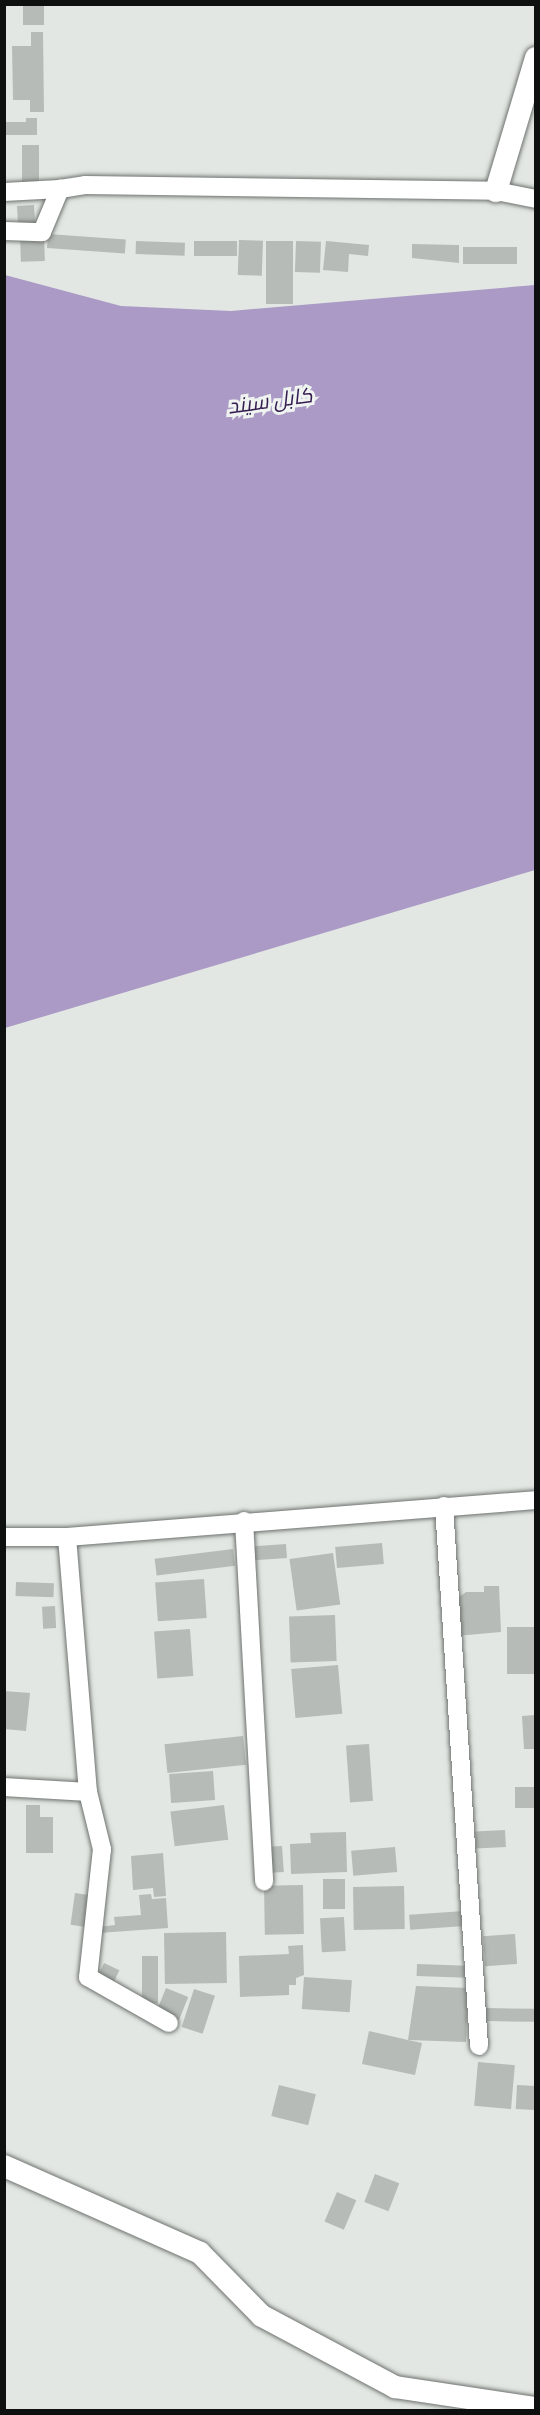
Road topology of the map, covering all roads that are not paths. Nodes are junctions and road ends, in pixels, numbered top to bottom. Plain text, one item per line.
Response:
1 (536, 58) edge
2 (60, 189) junction
3 (496, 191) junction
4 (4, 192) edge
5 (536, 199) edge
6 (4, 231) edge
7 (536, 1500) edge
8 (444, 1506) junction
9 (244, 1521) junction
10 (4, 1537) edge
11 (67, 1537) junction
12 (4, 1787) edge
13 (88, 1792) junction
14 (264, 1881) dead end
15 (169, 2023) dead end
16 (479, 2046) dead end
17 (4, 2166) edge
18 (536, 2408) edge

1 - 3 street
2 - 3 street
2 - 4 street
2 - 6 street
3 - 5 street
7 - 8 street
8 - 9 street
8 - 16 street
9 - 11 street
9 - 14 street
10 - 11 street
11 - 13 street
12 - 13 street
13 - 15 street
17 - 18 street

